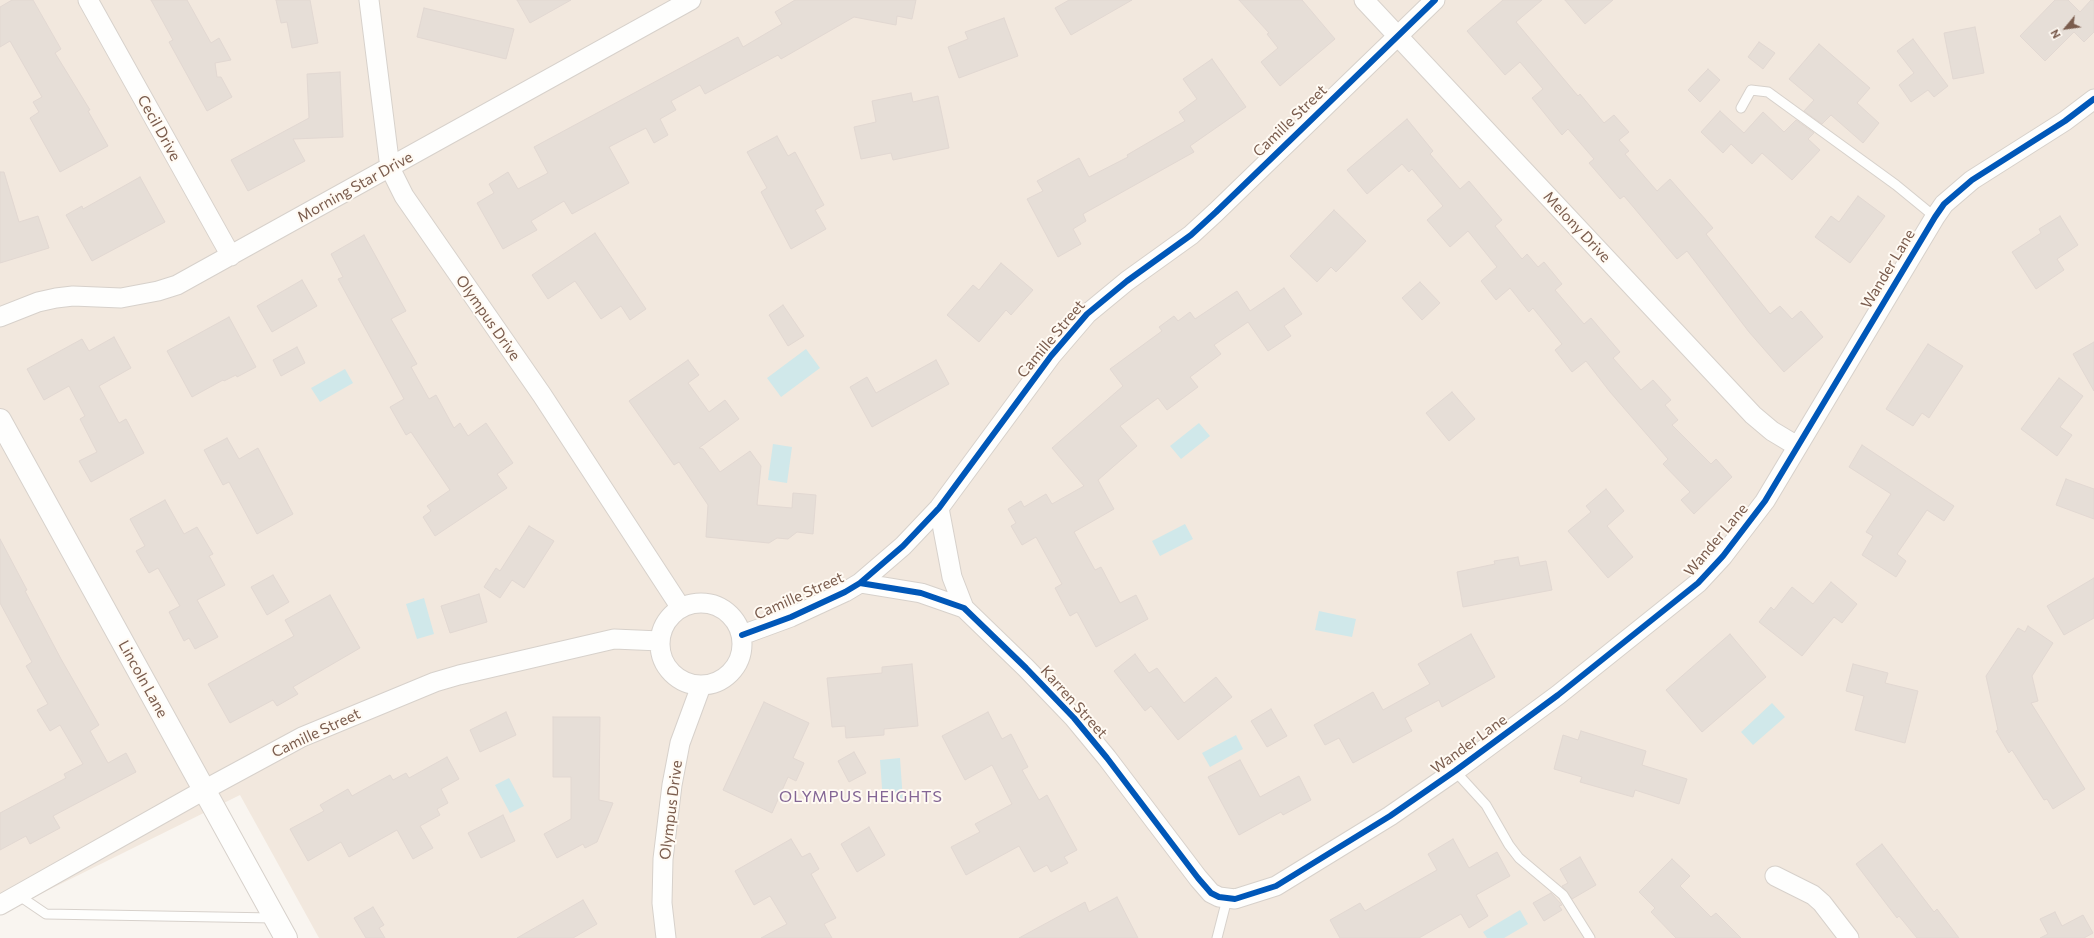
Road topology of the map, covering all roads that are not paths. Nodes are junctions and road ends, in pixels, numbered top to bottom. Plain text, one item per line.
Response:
1 (88, 0) edge
2 (369, 0) edge
3 (691, 0) edge
4 (1364, 0) edge
5 (1435, 0) edge
6 (1398, 36) junction
7 (2094, 99) edge
8 (1741, 108) dead end
9 (390, 168) junction
10 (1935, 217) junction
11 (231, 256) junction
12 (0, 317) edge
13 (0, 420) edge
14 (1797, 446) junction
15 (939, 508) junction
16 (860, 583) junction
17 (681, 608) junction
18 (964, 608) junction
19 (742, 635) junction
20 (660, 641) junction
21 (701, 686) junction
22 (1455, 771) junction
23 (204, 790) junction
24 (1775, 876) dead end
25 (18, 895) junction
26 (1227, 899) junction
27 (0, 905) edge
28 (275, 918) junction
29 (286, 938) edge
30 (666, 938) edge
31 (1217, 938) edge
32 (1590, 938) edge
33 (1849, 938) edge

1 - 11 street, Cecil Drive
2 - 9 street, Olympus Drive
3 - 9 street, Morning Star Drive
4 - 6 street, Melony Drive
5 - 6 street, Camille Street
6 - 14 street, Melony Drive
6 - 15 street, Camille Street
7 - 10 street, Wander Lane
8 - 10 lane
9 - 11 street, Morning Star Drive
9 - 17 street, Olympus Drive
10 - 14 street, Wander Lane
11 - 12 street, Morning Star Drive
13 - 23 street, Lincoln Lane
14 - 22 street, Wander Lane
15 - 16 street, Camille Street
15 - 18 street, Karren Street
16 - 18 street, Karren Street
16 - 19 street, Camille Street
17 - 19 street
17 - 20 street
18 - 26 street, Karren Street
19 - 21 street
20 - 21 street
20 - 23 street, Camille Street
21 - 30 street, Olympus Drive
22 - 26 street, Wander Lane
22 - 32 lane
23 - 25 street, Camille Street
23 - 28 street, Lincoln Lane
24 - 33 street
25 - 27 street, Camille Street
25 - 28 lane
26 - 31 lane
28 - 29 street, Lincoln Lane

